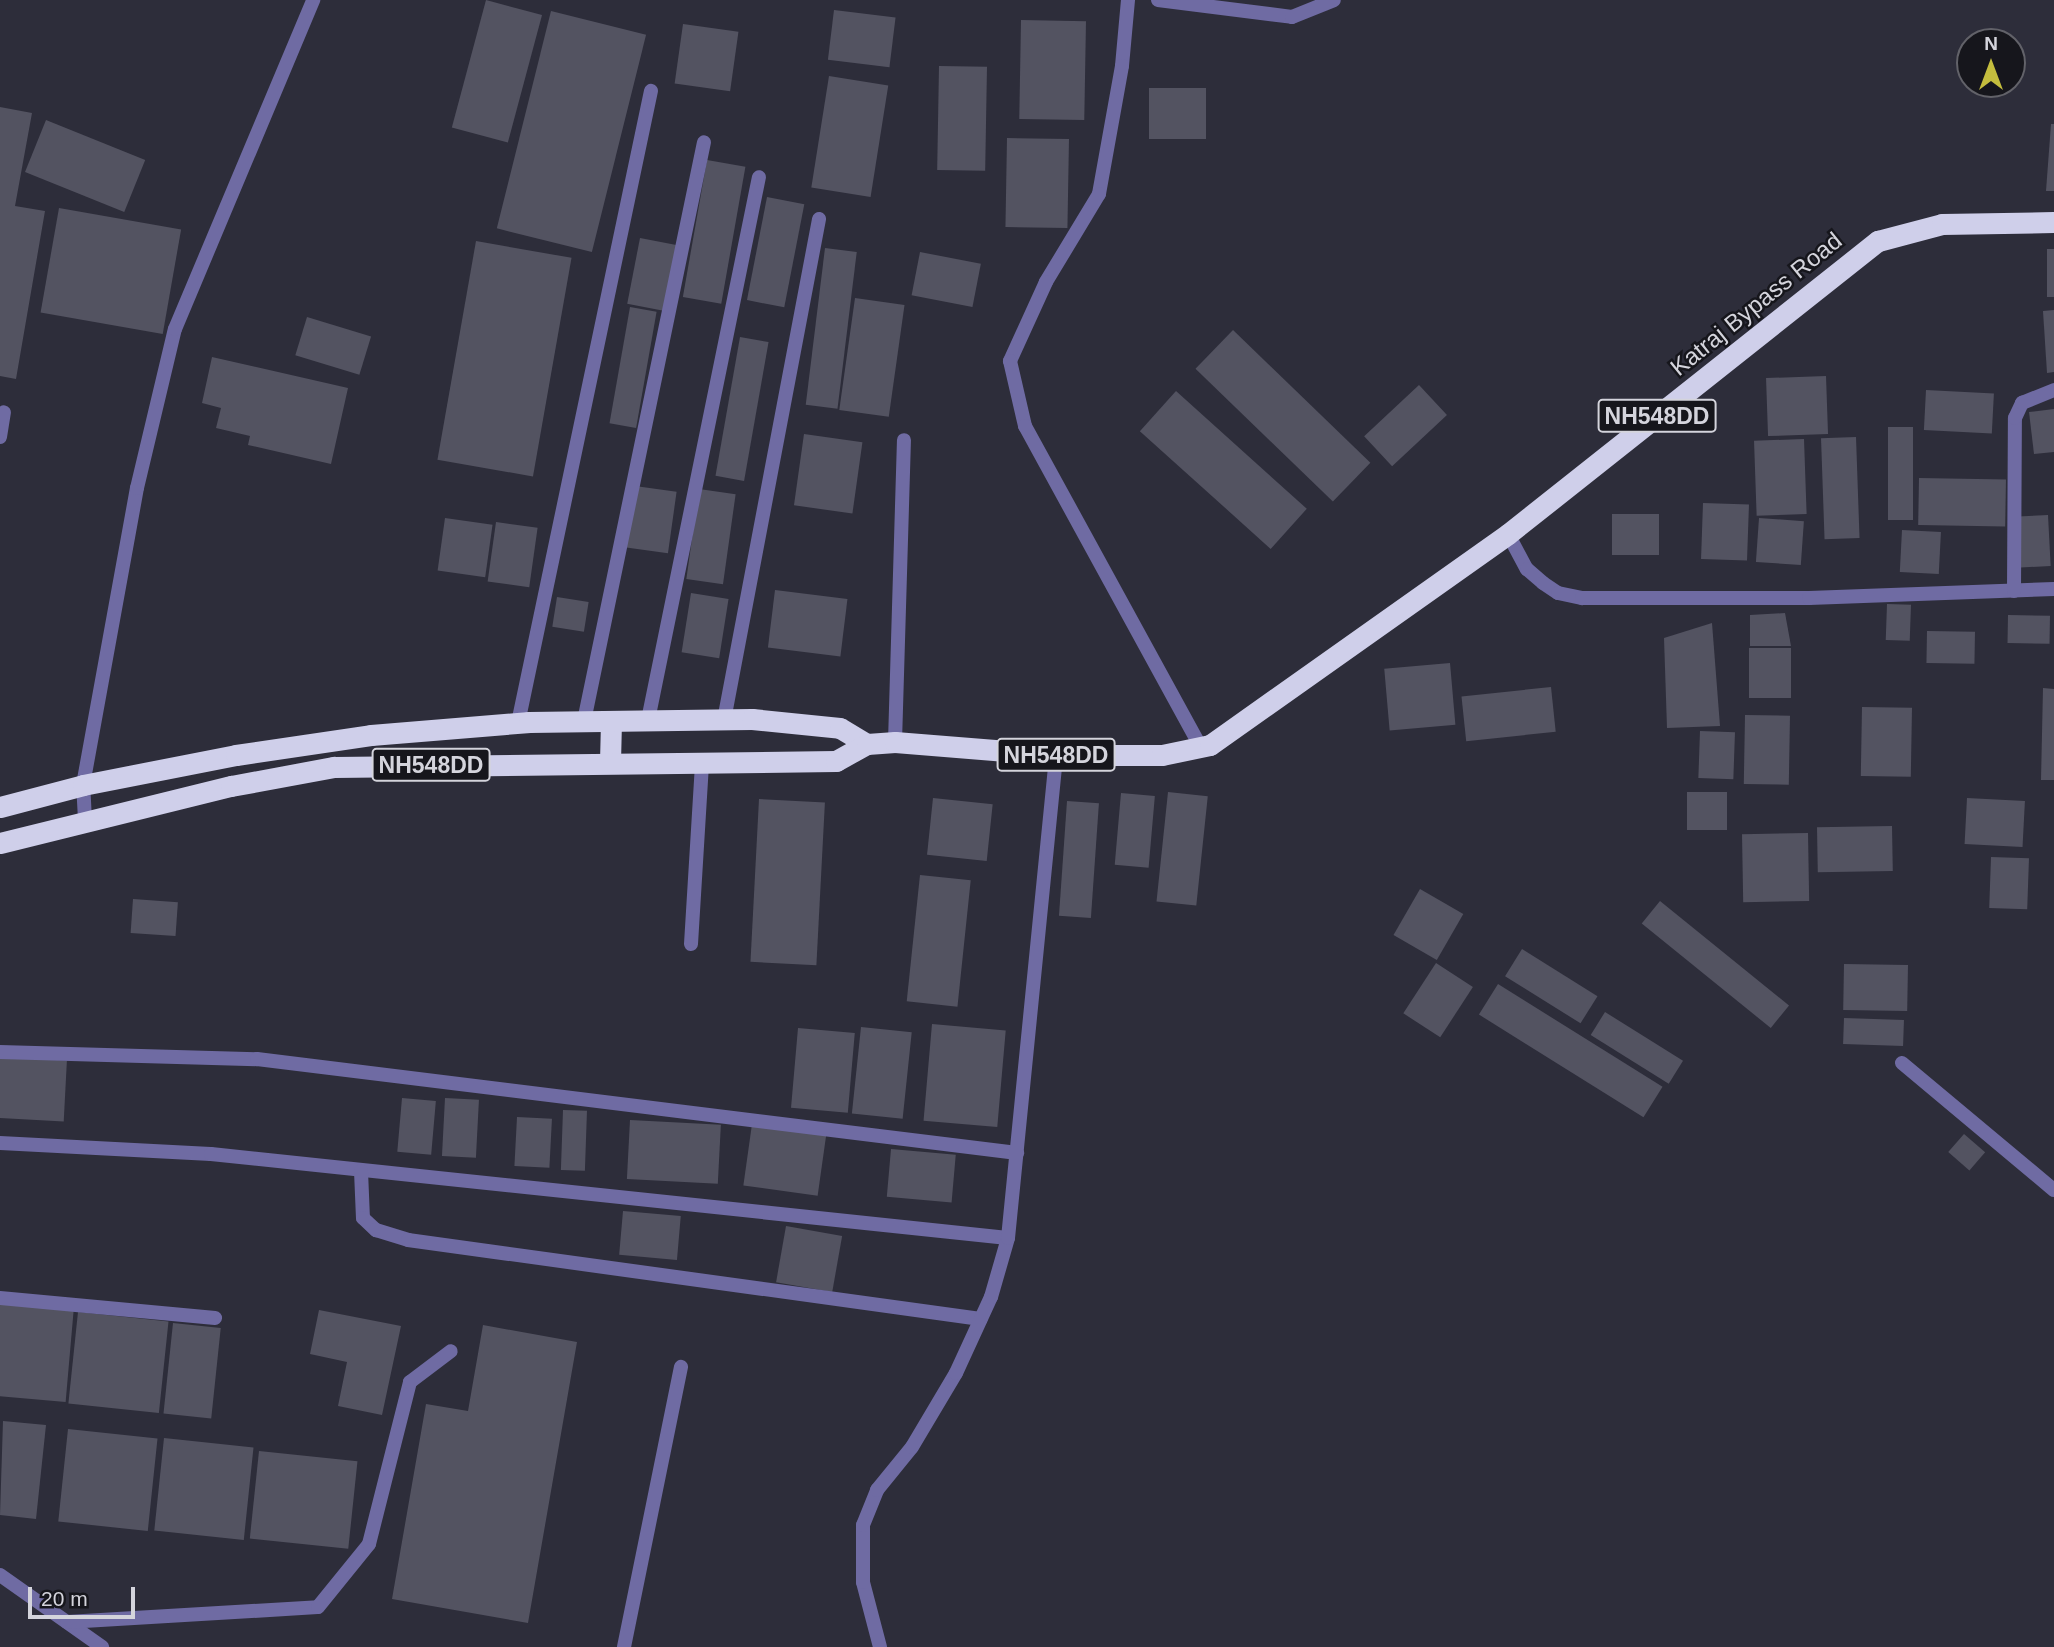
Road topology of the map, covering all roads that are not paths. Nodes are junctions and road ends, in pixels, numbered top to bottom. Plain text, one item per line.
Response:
1 (313, 0) edge
2 (1128, 0) edge
3 (1158, 0) edge
4 (1334, 0) edge
5 (651, 91) dead end
6 (704, 142) dead end
7 (760, 177) dead end
8 (819, 219) dead end
9 (2054, 222) edge
10 (2054, 390) edge
11 (4, 412) dead end
12 (0, 437) edge
13 (904, 440) dead end
14 (1508, 534) junction
15 (2054, 589) edge
16 (2014, 591) junction
17 (648, 720) junction
18 (724, 720) junction
19 (583, 721) junction
20 (611, 721) junction
21 (518, 723) junction
22 (895, 743) junction
23 (867, 744) junction
24 (1201, 747) junction
25 (1056, 755) junction
26 (702, 761) junction
27 (610, 762) junction
28 (83, 785) junction
29 (0, 807) edge
30 (85, 820) junction
31 (0, 843) edge
32 (691, 944) dead end
33 (0, 1052) edge
34 (1902, 1063) dead end
35 (0, 1143) edge
36 (1017, 1153) junction
37 (361, 1171) junction
38 (2054, 1190) edge
39 (1007, 1238) junction
40 (0, 1298) edge
41 (215, 1318) dead end
42 (981, 1319) junction
43 (451, 1351) dead end
44 (681, 1367) dead end
45 (0, 1575) edge
46 (67, 1622) junction
47 (102, 1647) edge
48 (624, 1647) edge
49 (880, 1647) edge

1 - 28 street
2 - 24 street
3 - 4 street
5 - 21 street
6 - 19 street
7 - 17 street
8 - 18 street
9 - 14 highway, Katraj Bypass Road / NH548DD
10 - 16 street
11 - 12 street
13 - 22 street
14 - 16 street
14 - 24 highway, Katraj Bypass Road / NH548DD
15 - 16 street
17 - 18 highway, NH548DD
17 - 20 highway, NH548DD
18 - 23 highway, NH548DD
19 - 20 highway, NH548DD
19 - 21 highway, NH548DD
20 - 27 highway
21 - 28 highway, NH548DD
22 - 23 highway, NH548DD
22 - 25 highway, NH548DD
23 - 26 highway, NH548DD
24 - 25 highway, NH548DD
25 - 36 street
26 - 27 highway, NH548DD
26 - 32 street
27 - 30 highway, NH548DD
28 - 29 highway, NH548DD
28 - 30 street
30 - 31 highway, NH548DD
33 - 36 street
34 - 38 street
35 - 37 street
36 - 39 street
37 - 39 street
37 - 42 street
39 - 42 street
40 - 41 street
42 - 49 street
43 - 46 street
44 - 48 street
45 - 46 street
46 - 47 street

